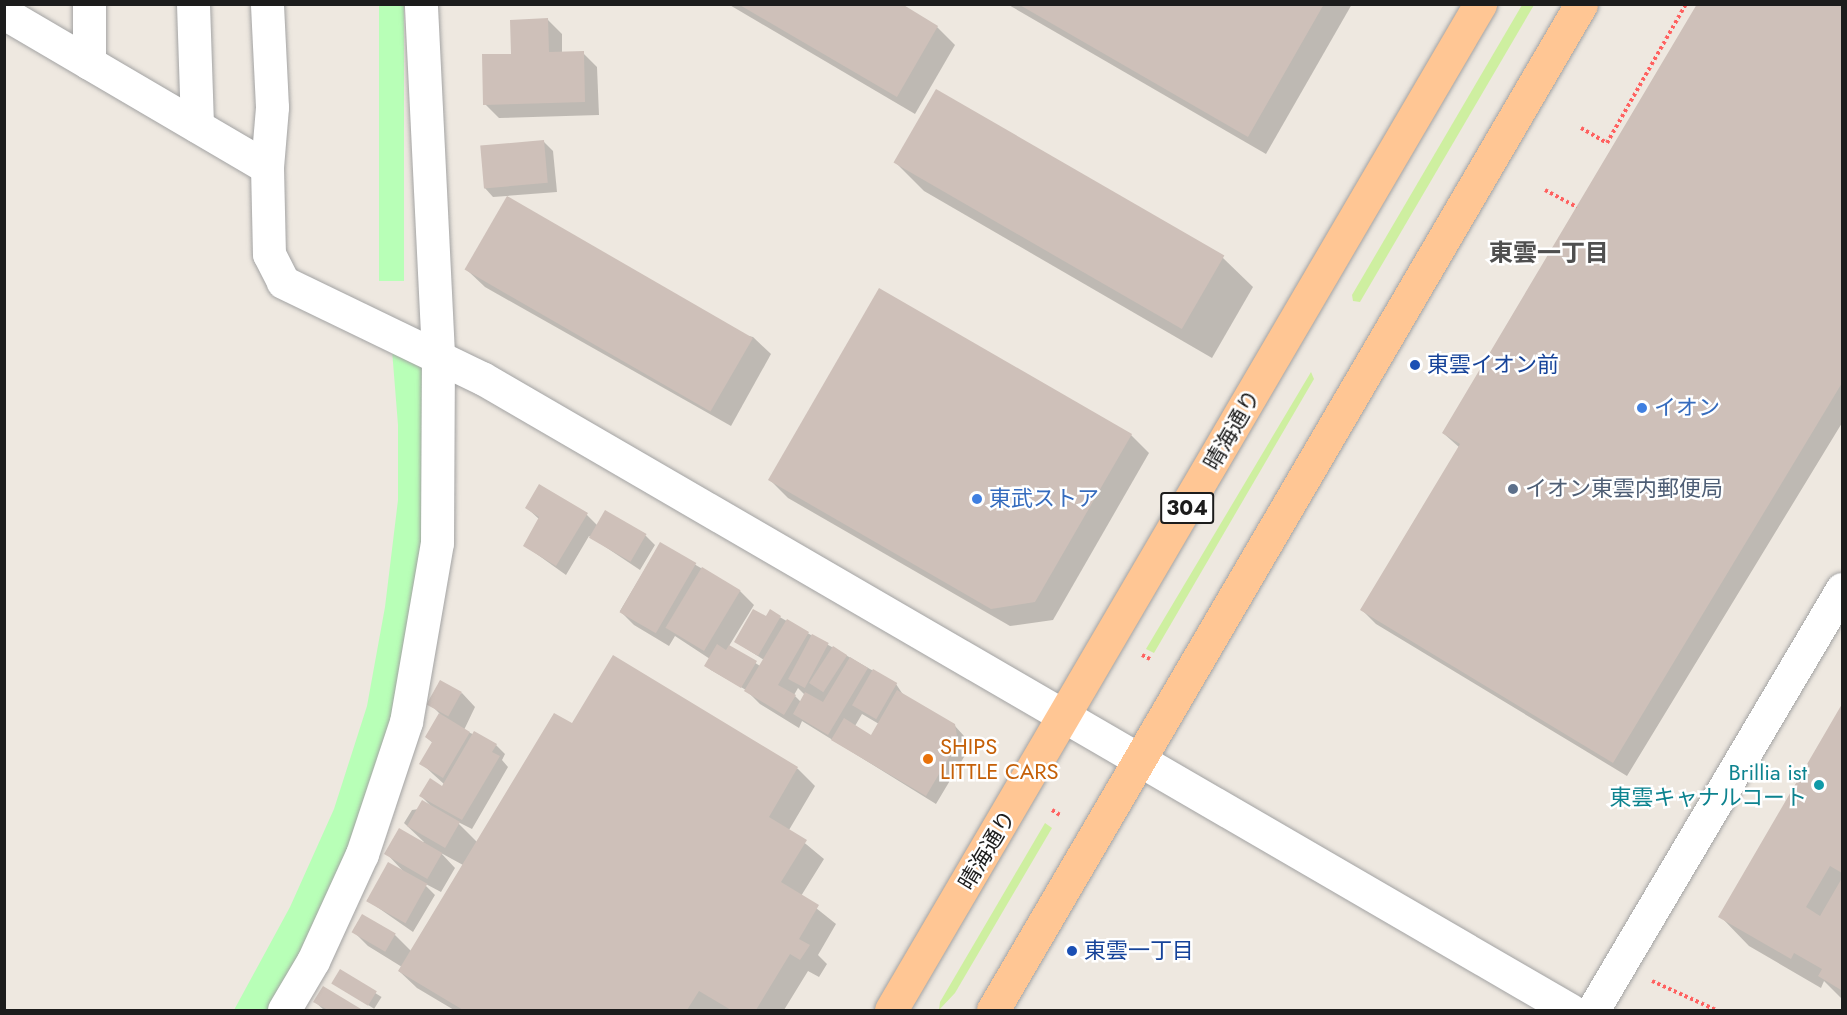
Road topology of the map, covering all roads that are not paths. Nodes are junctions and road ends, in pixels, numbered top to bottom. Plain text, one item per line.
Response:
1 (89, 4) edge
2 (194, 4) edge
3 (267, 4) edge
4 (421, 4) edge
5 (1480, 4) edge
6 (1581, 4) edge
7 (4, 13) edge
8 (89, 63) junction
9 (197, 126) junction
10 (267, 167) junction
11 (438, 354) junction
12 (1842, 589) edge
13 (1065, 718) junction
14 (1140, 761) junction
15 (284, 1011) edge
16 (891, 1011) edge
17 (993, 1011) edge
18 (1570, 1011) edge
19 (1593, 1011) edge

1 - 8 street
2 - 9 street
3 - 10 street
4 - 11 street
5 - 13 main road, 晴海通り / 304
6 - 14 main road
7 - 8 street
8 - 9 street
9 - 10 street
10 - 11 street
11 - 13 street
11 - 15 street
12 - 19 street
13 - 14 street
13 - 16 main road, 晴海通り / 304
14 - 17 main road
14 - 18 street

